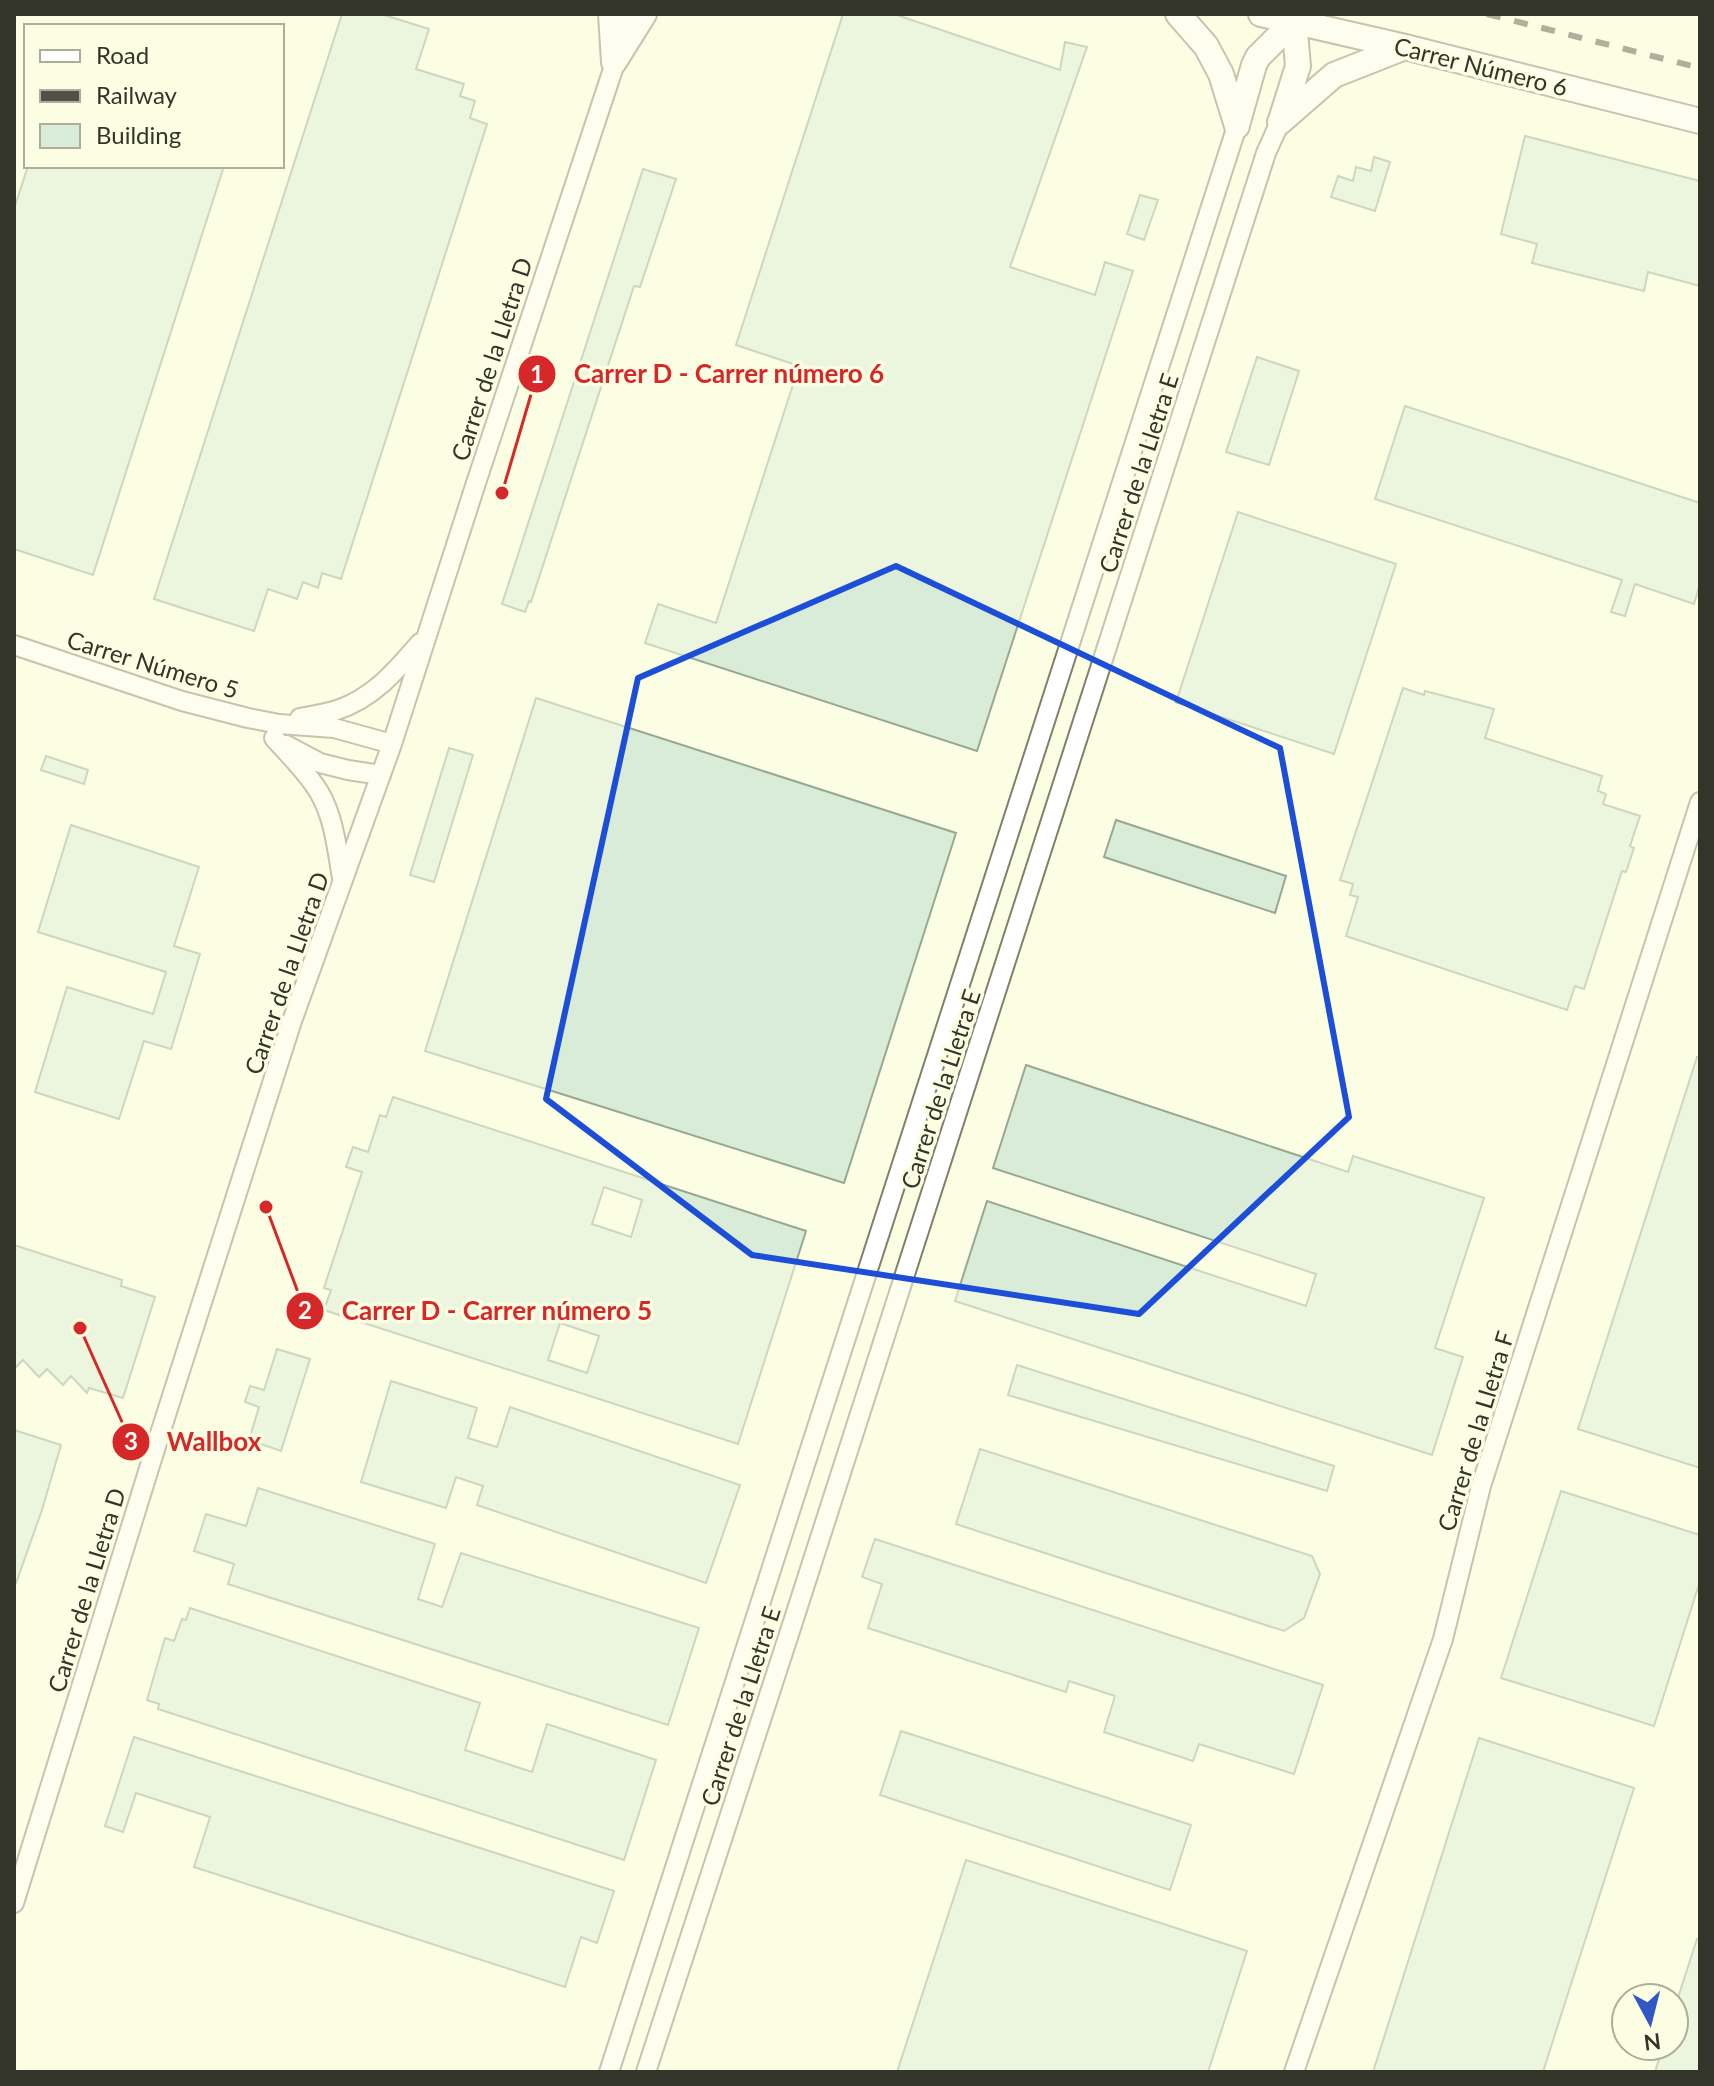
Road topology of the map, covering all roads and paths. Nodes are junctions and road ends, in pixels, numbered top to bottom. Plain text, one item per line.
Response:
1 (611, 14) edge
2 (626, 14) edge
3 (634, 14) edge
4 (644, 14) edge
5 (1178, 14) edge
6 (1261, 14) edge
7 (1294, 21) junction
8 (1405, 47) junction
9 (614, 62) junction
10 (1700, 121) edge
11 (1280, 122) junction
12 (1237, 126) junction
13 (427, 634) junction
14 (14, 645) edge
15 (276, 731) junction
16 (392, 744) junction
17 (381, 775) junction
18 (1700, 802) edge
19 (343, 880) junction
20 (14, 1903) edge
21 (609, 2072) edge
22 (646, 2072) edge
23 (1294, 2072) edge

1 - 9 main road
2 - 9 street
3 - 9 street
4 - 9 main road
5 - 12 main road
6 - 7 main road, Carrer Número 6
7 - 8 main road, Carrer Número 6
7 - 11 main road
7 - 12 main road
8 - 10 main road, Carrer Número 6
8 - 11 main road
9 - 13 street, Carrer de la Lletra D
11 - 22 street, Carrer de la Lletra E
12 - 21 street, Carrer de la Lletra E
13 - 15 street
13 - 16 street, Carrer de la Lletra D
14 - 15 street, Carrer Número 5
15 - 16 street
15 - 17 street
15 - 19 street
16 - 17 street, Carrer de la Lletra D
17 - 19 street, Carrer de la Lletra D
18 - 23 street, Carrer de la Lletra F
19 - 20 street, Carrer de la Lletra D

